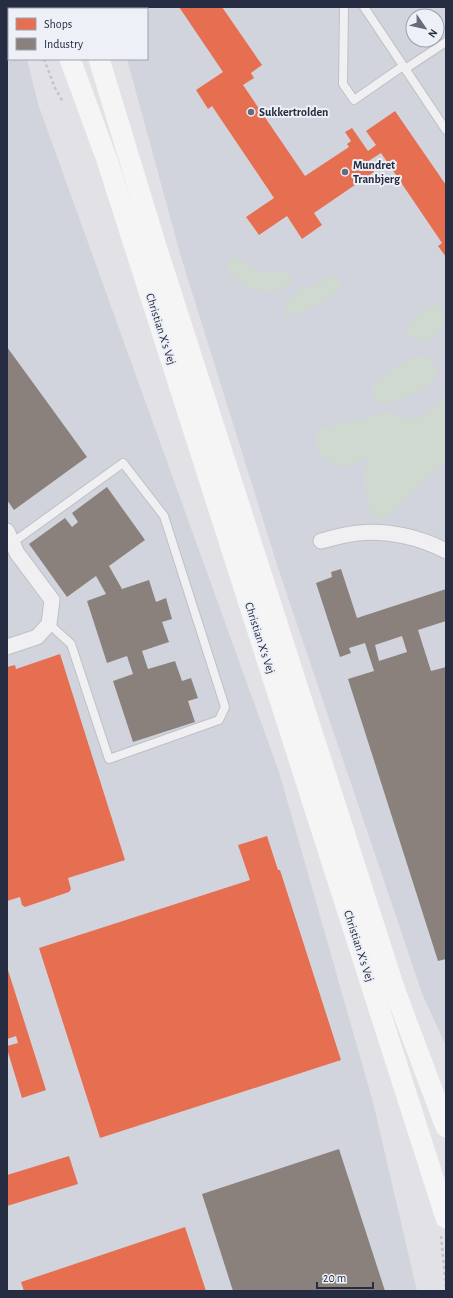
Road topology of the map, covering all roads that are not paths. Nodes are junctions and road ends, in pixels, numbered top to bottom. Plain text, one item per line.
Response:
1 (344, 7) edge
2 (364, 7) edge
3 (446, 42) edge
4 (70, 60) edge
5 (99, 60) edge
6 (404, 68) junction
7 (446, 130) edge
8 (10, 537) edge
9 (321, 541) dead end
10 (446, 551) edge
11 (49, 624) junction
12 (7, 646) edge
13 (376, 998) junction
14 (446, 1127) edge
15 (446, 1174) edge
16 (446, 1218) edge

1 - 6 lane
2 - 6 lane
3 - 6 lane
4 - 13 main road, Christian X's Vej
5 - 14 main road, Christian X's Vej
6 - 7 lane
8 - 11 street
8 - 11 lane
9 - 10 street
11 - 12 street
13 - 15 main road
13 - 16 main road, Christian X's Vej

